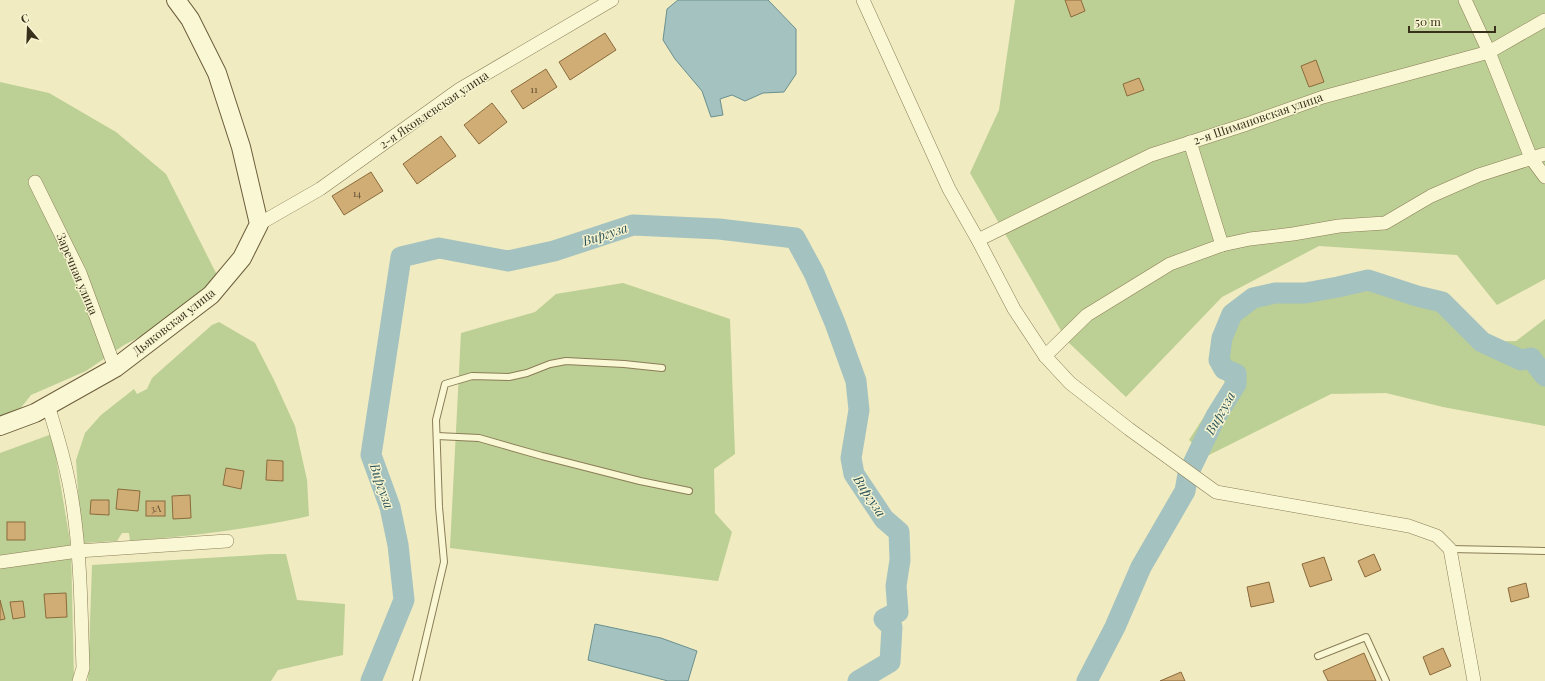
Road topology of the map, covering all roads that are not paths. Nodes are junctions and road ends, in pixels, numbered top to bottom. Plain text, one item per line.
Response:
1 (176, 0) edge
2 (612, 0) edge
3 (863, 0) edge
4 (1465, 0) edge
5 (1545, 20) edge
6 (1489, 52) junction
7 (1190, 142) junction
8 (1545, 154) edge
9 (1531, 158) junction
10 (1545, 177) edge
11 (35, 182) dead end
12 (259, 224) junction
13 (978, 240) junction
14 (1222, 245) junction
15 (1045, 356) junction
16 (115, 368) junction
17 (662, 368) dead end
18 (48, 405) junction
19 (0, 426) edge
20 (437, 436) junction
21 (689, 491) dead end
22 (227, 541) dead end
23 (1450, 549) junction
24 (78, 551) junction
25 (1545, 551) edge
26 (0, 562) edge
27 (1318, 656) dead end
28 (79, 681) edge
29 (416, 681) edge
30 (1386, 681) edge
31 (1474, 681) edge

1 - 12 street
2 - 12 street, 2-я Яковлевская улица
3 - 13 street
4 - 6 street
5 - 6 street, 2-я Шимановская улица
6 - 7 street, 2-я Шимановская улица
6 - 9 street
7 - 13 street, 2-я Шимановская улица
7 - 14 street
8 - 9 street
9 - 10 street
9 - 14 street
11 - 16 street, Заречная улица
12 - 16 street, Дьяковская улица
13 - 15 street
14 - 15 street
15 - 23 street
16 - 18 street, Дьяковская улица
17 - 20 lane
18 - 19 street, Дьяковская улица
18 - 24 street
20 - 21 lane
20 - 29 lane
22 - 24 street
23 - 25 lane
23 - 31 street
24 - 26 street
24 - 28 street
27 - 30 lane

